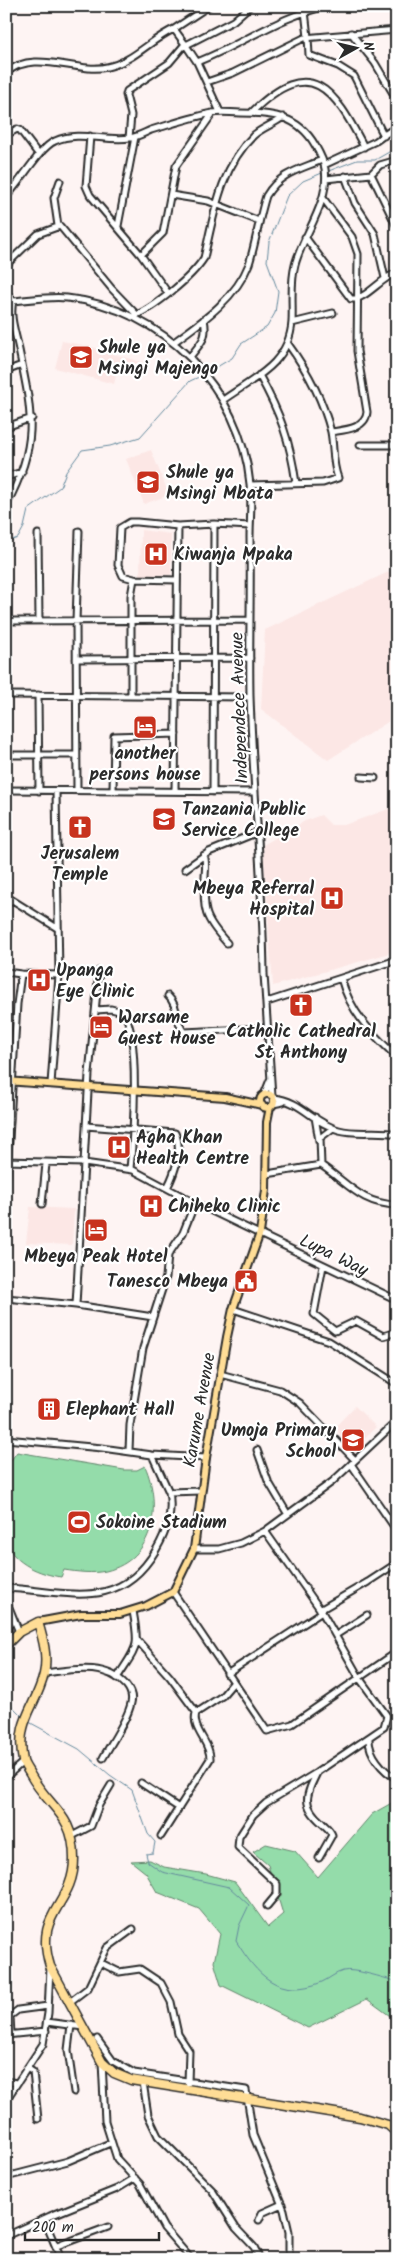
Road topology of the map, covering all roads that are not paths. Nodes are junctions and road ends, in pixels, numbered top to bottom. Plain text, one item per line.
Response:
1 (209, 6) edge
2 (250, 6) edge
3 (328, 6) edge
4 (314, 8) edge
5 (200, 9) edge
6 (242, 9) edge
7 (306, 11) junction
8 (174, 29) junction
9 (397, 30) edge
10 (351, 33) junction
11 (308, 37) junction
12 (185, 44) junction
13 (197, 62) junction
14 (6, 73) edge
15 (207, 82) junction
16 (397, 100) edge
17 (220, 112) junction
18 (252, 112) junction
19 (213, 113) junction
20 (283, 117) junction
21 (397, 126) edge
22 (6, 135) edge
23 (90, 136) junction
24 (135, 136) junction
25 (384, 136) junction
26 (128, 138) junction
27 (364, 147) junction
28 (39, 155) junction
29 (397, 160) edge
30 (324, 164) junction
31 (371, 174) junction
32 (345, 176) junction
33 (326, 179) junction
34 (60, 181) dead end
35 (171, 195) junction
36 (6, 198) edge
37 (322, 198) junction
38 (215, 204) junction
39 (258, 221) junction
40 (58, 226) junction
41 (118, 226) junction
42 (397, 227) edge
43 (305, 237) junction
44 (141, 255) junction
45 (6, 265) edge
46 (397, 273) edge
47 (385, 278) junction
48 (6, 291) edge
49 (168, 293) junction
50 (359, 299) junction
51 (13, 301) junction
52 (333, 313) dead end
53 (9, 315) edge
54 (134, 316) junction
55 (204, 319) junction
56 (292, 323) junction
57 (174, 342) junction
58 (288, 344) junction
59 (190, 357) junction
60 (22, 365) junction
61 (6, 371) edge
62 (259, 375) junction
63 (223, 400) junction
64 (32, 418) junction
65 (6, 427) edge
66 (331, 432) junction
67 (360, 445) dead end
68 (397, 445) edge
69 (22, 472) junction
70 (6, 477) edge
71 (296, 483) junction
72 (250, 485) junction
73 (6, 506) edge
74 (214, 524) junction
75 (178, 526) junction
76 (250, 526) junction
77 (79, 531) dead end
78 (38, 534) dead end
79 (134, 579) junction
80 (177, 580) junction
81 (39, 620) junction
82 (76, 620) junction
83 (130, 620) junction
84 (177, 620) junction
85 (213, 620) junction
86 (250, 620) junction
87 (6, 621) edge
88 (176, 658) junction
89 (213, 658) junction
90 (250, 658) junction
91 (76, 659) junction
92 (131, 659) junction
93 (6, 695) edge
94 (38, 696) junction
95 (76, 696) junction
96 (131, 696) junction
97 (176, 696) junction
98 (213, 697) junction
99 (250, 697) junction
100 (176, 734) junction
101 (6, 755) edge
102 (38, 755) junction
103 (76, 755) junction
104 (361, 776) dead end
105 (375, 778) dead end
106 (6, 790) edge
107 (39, 791) junction
108 (56, 791) junction
109 (76, 791) junction
110 (113, 791) junction
111 (175, 792) junction
112 (213, 792) junction
113 (256, 792) junction
114 (258, 832) junction
115 (204, 855) junction
116 (185, 869) dead end
117 (6, 896) edge
118 (12, 900) junction
119 (6, 905) edge
120 (57, 928) junction
121 (227, 943) dead end
122 (397, 960) edge
123 (100, 971) dead end
124 (6, 972) edge
125 (21, 974) junction
126 (59, 975) junction
127 (341, 978) junction
128 (168, 996) dead end
129 (267, 1002) junction
130 (96, 1010) junction
131 (266, 1028) junction
132 (397, 1056) edge
133 (271, 1079) junction
134 (10, 1081) edge
135 (51, 1084) junction
136 (88, 1086) junction
137 (135, 1091) junction
138 (263, 1096) junction
139 (244, 1100) junction
140 (269, 1103) junction
141 (314, 1117) junction
142 (8, 1123) edge
143 (86, 1126) junction
144 (333, 1128) junction
145 (133, 1129) junction
146 (397, 1134) edge
147 (319, 1144) junction
148 (8, 1161) edge
149 (84, 1163) junction
150 (46, 1164) junction
151 (321, 1165) junction
152 (130, 1169) junction
153 (267, 1174) junction
154 (168, 1188) junction
155 (6, 1190) edge
156 (195, 1203) junction
157 (42, 1204) dead end
158 (397, 1205) edge
159 (260, 1233) junction
160 (323, 1266) junction
161 (6, 1298) edge
162 (397, 1300) edge
163 (76, 1305) junction
164 (233, 1308) junction
165 (153, 1317) junction
166 (396, 1332) edge
167 (220, 1374) junction
168 (397, 1384) edge
169 (397, 1421) edge
170 (6, 1440) edge
171 (257, 1450) dead end
172 (129, 1451) junction
173 (152, 1455) junction
174 (206, 1458) junction
175 (353, 1462) junction
176 (169, 1492) junction
177 (201, 1492) junction
178 (287, 1513) junction
179 (265, 1531) junction
180 (397, 1531) edge
181 (194, 1549) junction
182 (397, 1563) edge
183 (6, 1588) edge
184 (173, 1592) junction
185 (6, 1600) edge
186 (133, 1611) junction
187 (321, 1611) junction
188 (367, 1615) dead end
189 (38, 1622) junction
190 (19, 1632) junction
191 (336, 1635) junction
192 (138, 1641) junction
193 (6, 1645) edge
194 (397, 1652) edge
195 (44, 1673) junction
196 (227, 1674) junction
197 (117, 1678) junction
198 (360, 1679) junction
199 (233, 1683) junction
200 (196, 1712) junction
201 (368, 1738) junction
202 (102, 1758) dead end
203 (23, 1762) junction
204 (317, 1772) junction
205 (6, 1777) edge
206 (397, 1779) edge
207 (141, 1783) dead end
208 (111, 1784) dead end
209 (179, 1808) junction
210 (72, 1836) junction
211 (161, 1836) dead end
212 (319, 1858) dead end
213 (267, 1906) dead end
214 (133, 1929) dead end
215 (101, 1963) junction
216 (50, 1966) junction
217 (71, 2001) junction
218 (48, 2006) junction
219 (47, 2022) junction
220 (70, 2025) junction
221 (83, 2027) junction
222 (46, 2032) junction
223 (9, 2035) edge
224 (97, 2039) dead end
225 (102, 2062) junction
226 (27, 2068) junction
227 (6, 2081) edge
228 (143, 2082) junction
229 (16, 2083) junction
230 (188, 2084) junction
231 (74, 2092) dead end
232 (249, 2098) junction
233 (6, 2100) edge
234 (38, 2118) dead end
235 (397, 2133) edge
236 (110, 2143) junction
237 (6, 2177) edge
238 (135, 2178) junction
239 (282, 2204) junction
240 (44, 2219) junction
241 (260, 2220) dead end
242 (108, 2226) dead end
243 (6, 2236) edge
244 (56, 2246) junction
245 (6, 2253) edge
246 (7, 2259) edge
247 (61, 2259) edge
248 (191, 2259) edge
249 (260, 2259) edge
250 (289, 2259) edge

1 - 5 street
2 - 6 street
3 - 4 street
4 - 7 street
5 - 8 street
6 - 12 street
7 - 11 street
7 - 13 street
8 - 12 street
8 - 14 street
9 - 10 street
10 - 11 street
10 - 16 street
11 - 15 street
11 - 25 street
12 - 13 street
12 - 26 street
13 - 15 street
15 - 17 street
17 - 18 street
17 - 19 street
18 - 20 street
18 - 27 street
19 - 24 street
19 - 35 street
20 - 30 street
20 - 38 street
21 - 25 street
22 - 28 street
23 - 26 street
23 - 28 street
23 - 41 street
24 - 26 street
24 - 41 street
25 - 27 street
27 - 30 street
28 - 36 street
29 - 31 street
30 - 33 street
30 - 39 street
31 - 32 street
31 - 42 street
32 - 33 street
32 - 47 street
33 - 37 street
34 - 40 street
35 - 38 street
35 - 44 street
37 - 43 street
37 - 50 street
38 - 39 street
38 - 49 street
39 - 55 street
40 - 45 street
40 - 54 street
41 - 44 street
43 - 50 street
43 - 56 street
44 - 49 street
46 - 47 street
47 - 50 street
48 - 51 street
49 - 54 street
50 - 66 street
51 - 53 street
51 - 54 street
52 - 56 street
53 - 60 street
54 - 57 street, Independece Avenue
55 - 57 street
55 - 59 street
56 - 58 street
57 - 59 street, Independece Avenue
58 - 62 street
58 - 66 street
59 - 63 street, Independece Avenue
60 - 61 street
60 - 64 street
62 - 63 street
62 - 71 street
63 - 72 street, Independece Avenue
64 - 65 street
64 - 69 street
66 - 71 street
67 - 68 street
69 - 70 street
69 - 73 street
71 - 72 street
72 - 76 street, Independece Avenue
74 - 75 street
74 - 76 street
74 - 85 street
75 - 79 street
75 - 80 street
76 - 86 street, Independece Avenue
77 - 82 street
78 - 81 street
79 - 80 street
79 - 83 street
80 - 84 street
81 - 82 street
81 - 87 street
82 - 83 street
82 - 91 street
83 - 84 street
83 - 92 street
84 - 85 street
84 - 88 street
85 - 86 street
85 - 89 street
86 - 90 street, Independece Avenue
88 - 89 street
88 - 92 street
88 - 97 street
89 - 90 street
89 - 98 street
90 - 99 street, Independece Avenue
91 - 92 street
91 - 95 street
92 - 96 street
93 - 94 street
94 - 95 street
94 - 102 street
95 - 96 street
95 - 103 street
96 - 97 street
97 - 98 street
97 - 100 street
98 - 99 street
98 - 112 street
99 - 113 street, Independece Avenue
100 - 110 street
100 - 111 street
101 - 102 street
102 - 103 street
102 - 107 street
103 - 109 street
104 - 105 street
106 - 107 street
107 - 108 street
108 - 109 street
108 - 120 street
109 - 110 street
110 - 111 street
111 - 112 street
112 - 113 street
113 - 114 street, Independece Avenue
114 - 115 street
114 - 129 street, Independece Avenue
115 - 116 street
115 - 121 street
117 - 118 street
118 - 119 street
118 - 120 street
120 - 126 street
122 - 127 street
123 - 130 street
124 - 125 street
125 - 126 street
125 - 134 street
126 - 135 street
127 - 129 street
127 - 132 street
128 - 131 street
129 - 131 street, Independece Avenue
130 - 136 street
130 - 137 street
131 - 133 street, Independece Avenue
133 - 138 street
133 - 140 street, Independece Avenue
134 - 135 main road
134 - 142 street
135 - 136 main road
136 - 137 main road
136 - 143 street
137 - 139 main road
137 - 145 street
138 - 139 main road
138 - 140 main road, Karume Avenue
138 - 140 main road
139 - 140 main road
140 - 141 street
140 - 153 main road, Karume Avenue
141 - 144 street
141 - 147 street
142 - 148 street
143 - 145 street
143 - 149 street
144 - 146 street
144 - 147 street
145 - 152 street
145 - 154 street
147 - 151 street
148 - 150 street, Lupa Way
148 - 155 street
149 - 150 street, Lupa Way
149 - 152 street, Lupa Way
149 - 163 street
150 - 157 street
151 - 153 street
151 - 158 street
152 - 154 street, Lupa Way
153 - 159 main road, Karume Avenue
154 - 156 street, Lupa Way
156 - 159 street, Lupa Way
156 - 165 street
159 - 160 street, Lupa Way
159 - 164 main road, Karume Avenue
160 - 162 street, Lupa Way
160 - 166 street
161 - 163 street
163 - 165 street
164 - 167 main road, Karume Avenue
164 - 168 street
165 - 172 street
167 - 174 main road, Karume Avenue
167 - 175 street
169 - 175 street
170 - 172 street
171 - 178 street
172 - 173 street
173 - 174 street
173 - 176 street
174 - 177 main road, Karume Avenue
175 - 178 street
175 - 180 street
176 - 177 street
176 - 183 street
177 - 181 main road, Karume Avenue
178 - 179 street
179 - 181 street
179 - 187 street
181 - 184 main road, Karume Avenue
182 - 187 street
184 - 186 main road
184 - 196 street
185 - 190 street
186 - 189 main road
186 - 192 street
187 - 191 street
187 - 196 street
188 - 191 street
189 - 190 highway
189 - 195 highway
190 - 193 highway
191 - 198 street
192 - 197 street
192 - 200 street
194 - 198 street
195 - 197 street
195 - 203 highway
196 - 199 street
197 - 202 street
198 - 199 street
198 - 201 street
199 - 200 street
200 - 209 street
201 - 204 street
201 - 206 street
203 - 205 street
203 - 210 highway
204 - 212 street
204 - 213 street
207 - 209 street
208 - 210 street
209 - 211 street
210 - 216 highway
214 - 215 street
215 - 217 street
215 - 230 street
216 - 217 highway
216 - 218 street
217 - 221 highway
218 - 219 street
218 - 223 street
219 - 220 street
219 - 222 street
220 - 221 street
220 - 231 street
221 - 225 highway
222 - 223 street
222 - 226 street
224 - 230 street
225 - 228 highway
225 - 236 street
226 - 229 street
226 - 234 street
227 - 229 street
228 - 230 highway
228 - 249 street
229 - 233 street
230 - 232 highway
232 - 235 highway
232 - 239 street
236 - 237 street
236 - 238 street
238 - 240 street
238 - 248 street
239 - 241 street
239 - 250 street
240 - 243 street
240 - 244 street
242 - 244 street
244 - 247 street
245 - 246 street

